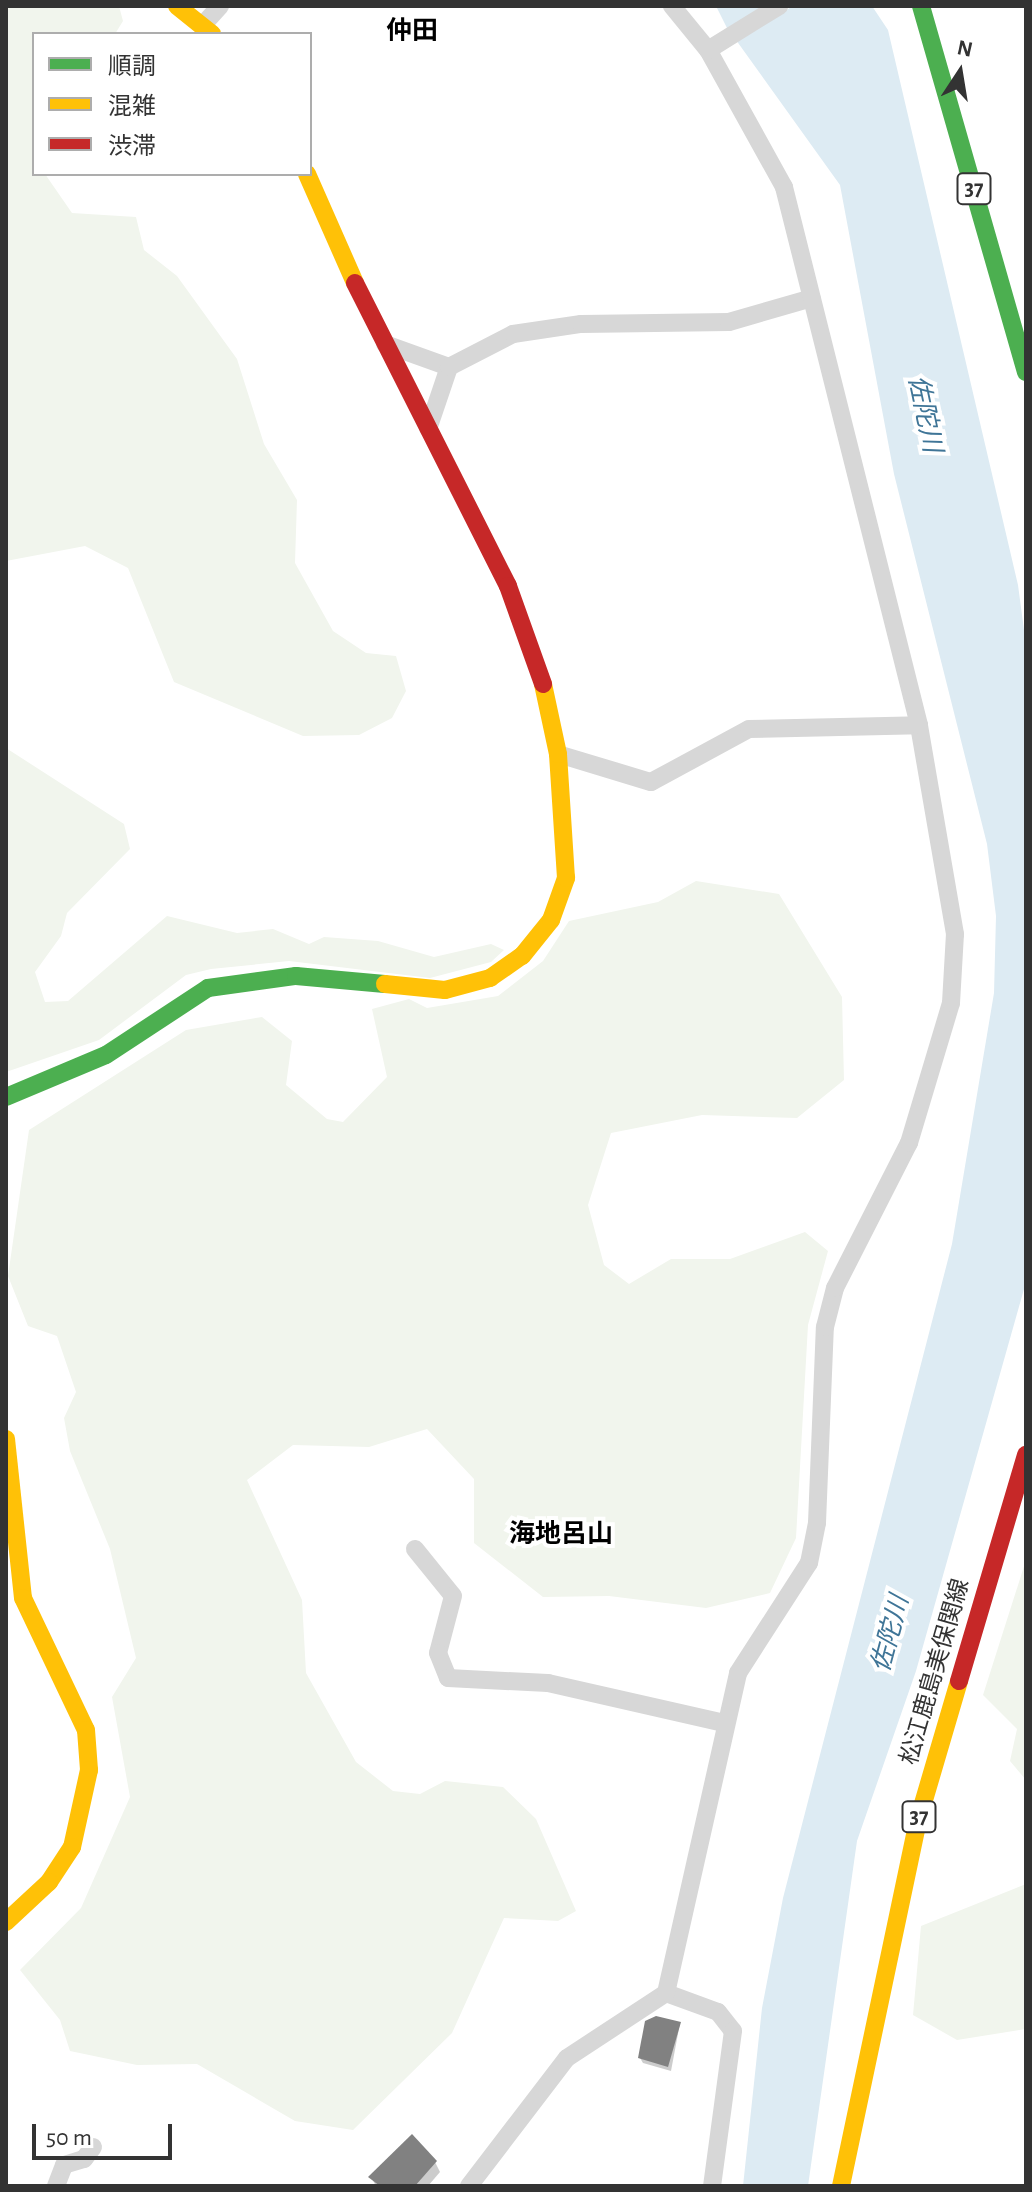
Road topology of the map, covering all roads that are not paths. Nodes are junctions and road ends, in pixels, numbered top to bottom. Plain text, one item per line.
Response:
1 (177, 6) edge
2 (220, 6) edge
3 (672, 6) edge
4 (779, 6) edge
5 (921, 6) edge
6 (207, 30) edge
7 (708, 50) junction
8 (308, 176) edge
9 (812, 298) junction
10 (385, 344) junction
11 (449, 367) junction
12 (1026, 372) edge
13 (428, 429) junction
14 (919, 725) junction
15 (558, 754) junction
16 (6, 1097) edge
17 (6, 1439) edge
18 (1026, 1455) edge
19 (8, 1501) edge
20 (415, 1549) dead end
21 (724, 1723) junction
22 (6, 1922) edge
23 (666, 1993) junction
24 (93, 2147) dead end
25 (56, 2186) edge
26 (469, 2186) edge
27 (712, 2186) edge
28 (841, 2186) edge

1 - 6 street
2 - 6 street
3 - 7 street
4 - 7 street
5 - 12 street, 37
7 - 9 street
8 - 10 street
9 - 11 street
9 - 14 street
10 - 11 street
10 - 13 street
11 - 13 street
13 - 15 street
14 - 15 street
14 - 21 street
15 - 16 street
17 - 19 street
18 - 28 street, 松江鹿島美保関線 / 37
19 - 22 street
20 - 21 street
21 - 23 street
23 - 26 street
23 - 27 street
24 - 25 street

